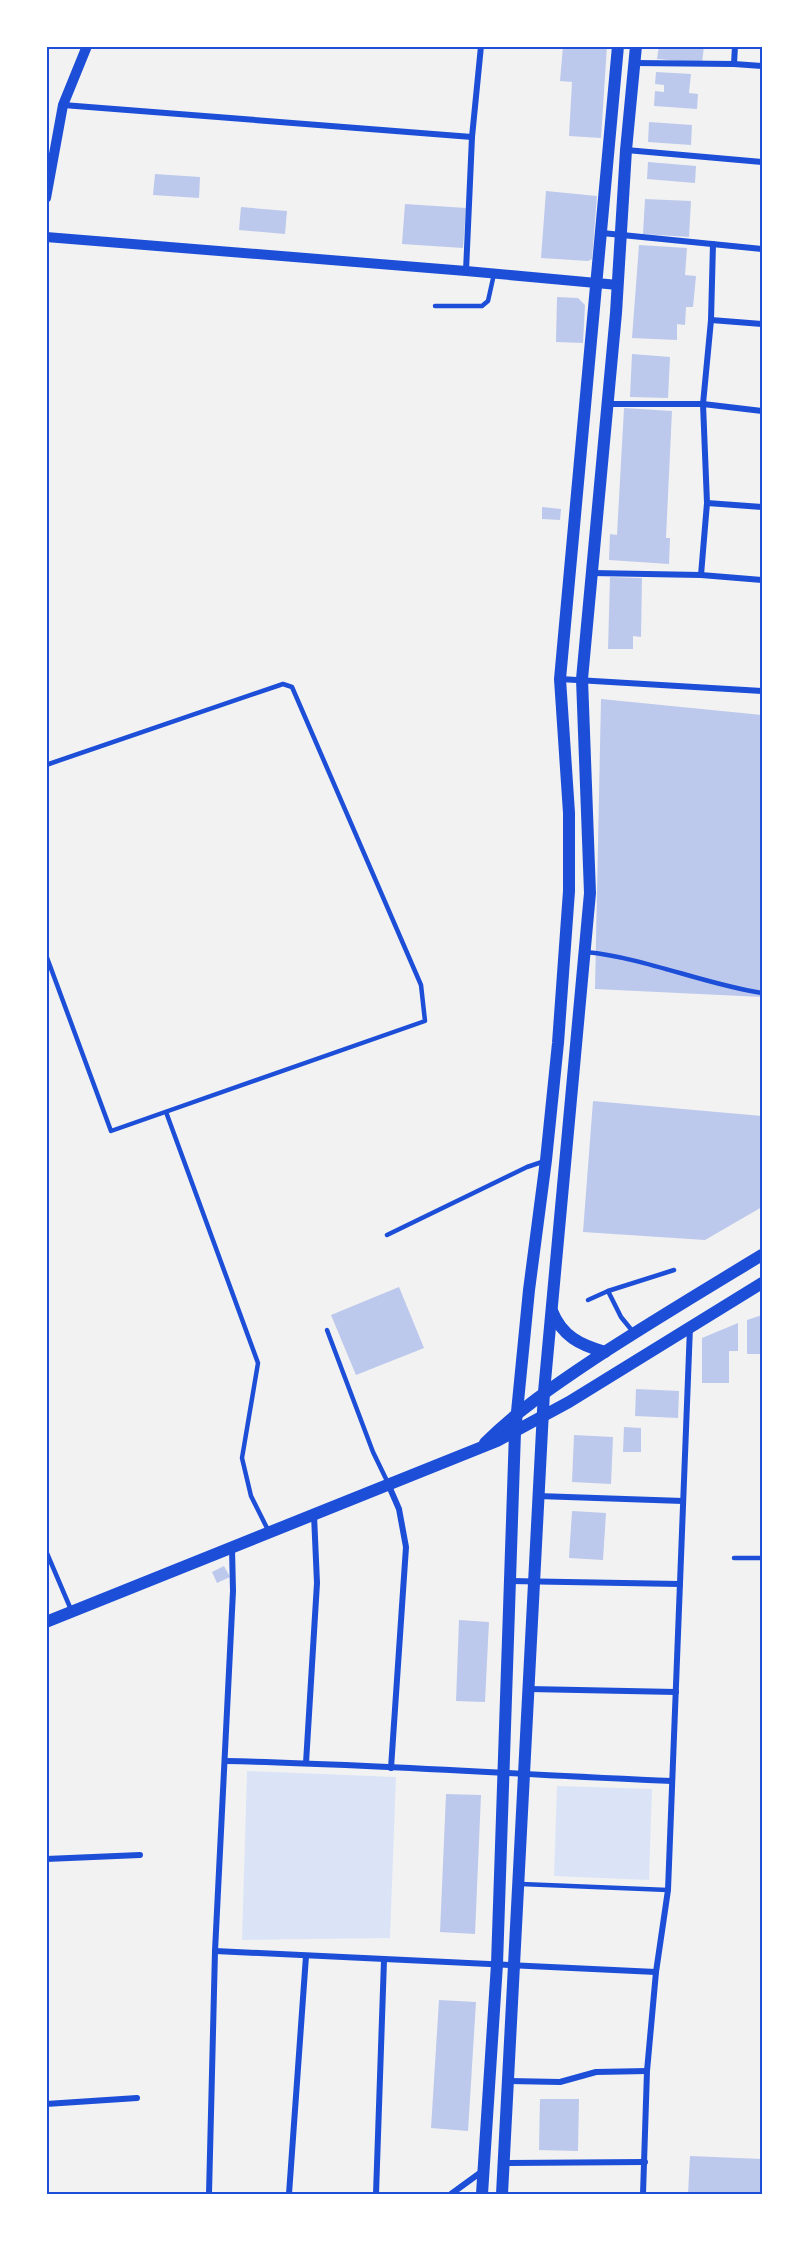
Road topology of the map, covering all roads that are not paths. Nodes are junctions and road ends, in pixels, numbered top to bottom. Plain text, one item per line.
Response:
1 (87, 46) edge
2 (481, 46) edge
3 (618, 46) edge
4 (636, 46) edge
5 (735, 46) edge
6 (635, 63) junction
7 (734, 64) junction
8 (762, 66) edge
9 (63, 105) junction
10 (472, 137) junction
11 (626, 150) junction
12 (762, 162) edge
13 (46, 198) edge
14 (602, 233) junction
15 (621, 235) junction
16 (46, 237) edge
17 (713, 244) junction
18 (762, 249) edge
19 (466, 271) junction
20 (494, 274) junction
21 (597, 284) junction
22 (618, 285) junction
23 (435, 306) dead end
24 (711, 320) junction
25 (762, 324) edge
26 (607, 404) junction
27 (703, 404) junction
28 (762, 411) edge
29 (707, 503) junction
30 (762, 507) edge
31 (592, 573) junction
32 (701, 575) junction
33 (762, 580) edge
34 (560, 679) junction
35 (582, 679) junction
36 (762, 691) edge
37 (46, 765) edge
38 (586, 952) junction
39 (46, 955) edge
40 (762, 993) edge
41 (166, 1112) junction
42 (546, 1160) junction
43 (387, 1235) dead end
44 (762, 1255) edge
45 (674, 1270) dead end
46 (762, 1283) edge
47 (608, 1291) junction
48 (588, 1300) dead end
49 (551, 1308) junction
50 (690, 1326) junction
51 (327, 1330) dead end
52 (634, 1333) junction
53 (605, 1352) junction
54 (544, 1392) junction
55 (517, 1413) junction
56 (542, 1417) junction
57 (515, 1432) junction
58 (482, 1446) junction
59 (389, 1485) junction
60 (538, 1496) junction
61 (683, 1501) junction
62 (314, 1515) junction
63 (269, 1533) junction
64 (232, 1548) junction
65 (46, 1551) edge
66 (734, 1558) dead end
67 (762, 1558) edge
68 (509, 1581) junction
69 (533, 1581) junction
70 (680, 1584) junction
71 (72, 1612) junction
72 (46, 1622) edge
73 (528, 1689) junction
74 (676, 1692) junction
75 (226, 1761) junction
76 (306, 1763) junction
77 (391, 1768) junction
78 (503, 1773) junction
79 (525, 1776) junction
80 (672, 1781) junction
81 (140, 1855) dead end
82 (46, 1859) edge
83 (519, 1884) junction
84 (668, 1890) junction
85 (215, 1951) junction
86 (306, 1956) junction
87 (384, 1960) junction
88 (497, 1964) junction
89 (513, 1965) junction
90 (656, 1972) junction
91 (647, 2071) junction
92 (509, 2080) junction
93 (137, 2098) dead end
94 (46, 2104) edge
95 (645, 2162) junction
96 (505, 2163) junction
97 (484, 2169) junction
98 (209, 2194) edge
99 (289, 2194) edge
100 (376, 2194) edge
101 (451, 2194) edge
102 (482, 2194) edge
103 (502, 2194) edge
104 (643, 2194) edge

1 - 9 street
2 - 10 street
3 - 14 main road
4 - 6 main road
5 - 7 street
6 - 7 street
6 - 11 main road
7 - 8 street
9 - 10 street
9 - 13 street
10 - 19 street
11 - 12 street
11 - 15 main road
14 - 15 street
14 - 21 main road
15 - 17 street
15 - 22 main road
16 - 19 street
17 - 18 street
17 - 24 street
19 - 20 street
20 - 21 street
20 - 23 lane
21 - 22 street
21 - 34 main road
22 - 26 main road
24 - 25 street
24 - 27 street
26 - 27 street
26 - 31 main road
27 - 28 street
27 - 29 street
29 - 30 street
29 - 32 street
31 - 32 street
31 - 35 main road
32 - 33 street
34 - 35 street
34 - 42 main road
35 - 36 street
35 - 38 main road
37 - 41 lane
38 - 40 lane
38 - 49 main road
39 - 41 lane
41 - 63 lane
42 - 43 lane
42 - 55 main road
44 - 52 main road
45 - 47 lane
46 - 50 main road
47 - 48 lane
47 - 52 lane
49 - 53 main road
49 - 54 main road
50 - 56 main road
50 - 61 street
51 - 59 lane
52 - 53 main road
53 - 54 main road
54 - 55 main road
54 - 56 main road
55 - 57 main road
55 - 58 main road
56 - 57 main road
56 - 60 main road
57 - 58 main road
57 - 68 main road
58 - 59 main road
59 - 62 main road
59 - 77 street
60 - 61 street
60 - 69 main road
61 - 70 street
62 - 63 main road
62 - 76 street
63 - 64 main road
64 - 71 main road
64 - 75 street
65 - 71 lane
66 - 67 lane
68 - 69 street
68 - 78 main road
69 - 70 street
69 - 73 main road
70 - 74 street
71 - 72 main road
73 - 74 street
73 - 79 main road
74 - 80 street
75 - 76 street
75 - 85 street
76 - 77 street
77 - 78 street
78 - 79 street
78 - 88 main road
79 - 80 street
79 - 83 main road
80 - 84 street
81 - 82 street
83 - 84 lane
83 - 89 main road
84 - 90 street
85 - 86 street
85 - 98 street
86 - 87 street
86 - 99 street
87 - 88 street
87 - 100 street
88 - 89 street
88 - 97 main road
89 - 90 street
89 - 92 main road
90 - 91 street
91 - 92 street
91 - 95 street
92 - 96 main road
93 - 94 street
95 - 96 street
95 - 104 street
96 - 103 main road
97 - 101 street
97 - 102 main road

